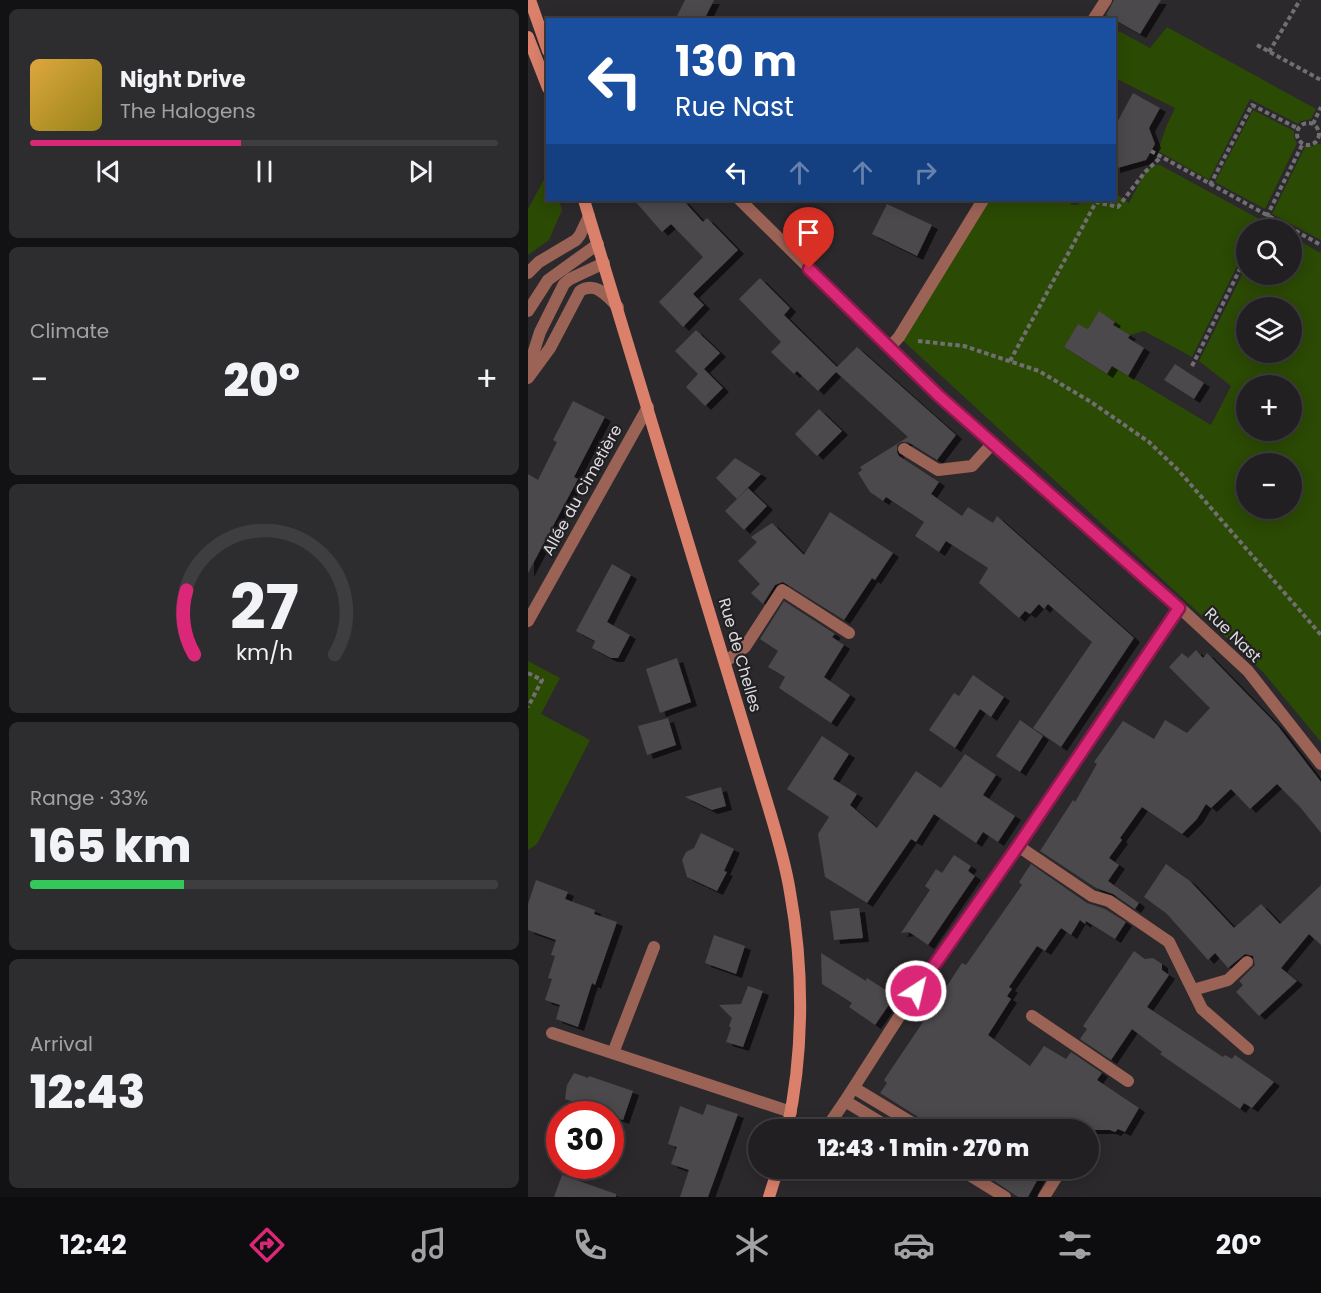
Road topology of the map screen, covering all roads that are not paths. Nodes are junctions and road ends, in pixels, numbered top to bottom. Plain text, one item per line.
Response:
1 (530, 0) edge
2 (1106, 0) edge
3 (1095, 18) edge
4 (544, 25) edge
5 (528, 38) edge
6 (546, 84) edge
7 (584, 201) edge
8 (741, 201) edge
9 (982, 201) edge
10 (590, 216) junction
11 (598, 244) junction
12 (604, 263) junction
13 (528, 273) edge
14 (618, 307) junction
15 (528, 311) edge
16 (889, 348) junction
17 (528, 370) edge
18 (528, 378) edge
19 (648, 407) junction
20 (993, 443) junction
21 (904, 448) dead end
22 (1179, 608) junction
23 (528, 621) edge
24 (849, 633) dead end
25 (725, 662) junction
26 (1321, 764) edge
27 (1018, 846) junction
28 (654, 947) dead end
29 (1247, 962) dead end
30 (1193, 990) junction
31 (1032, 1016) dead end
32 (552, 1033) dead end
33 (1248, 1049) dead end
34 (613, 1053) junction
35 (1128, 1081) dead end
36 (854, 1088) junction
37 (845, 1101) junction
38 (791, 1112) junction
39 (789, 1119) edge
40 (833, 1119) edge
41 (875, 1119) edge
42 (905, 1119) edge
43 (775, 1179) edge
44 (978, 1179) edge
45 (1055, 1179) edge
46 (1005, 1194) edge
47 (769, 1197) edge
48 (1044, 1197) edge

1 - 4 main road
2 - 3 street
5 - 6 main road
7 - 10 main road, Rue de Chelles
8 - 16 street, Rue Nast
9 - 16 street
10 - 11 main road, Rue de Chelles
10 - 13 street
11 - 12 main road, Rue de Chelles
11 - 15 street
12 - 14 main road, Rue de Chelles
12 - 17 street
14 - 18 street
14 - 19 main road, Rue de Chelles
16 - 20 street, Rue Nast
19 - 23 street, Allée du Cimetière
19 - 25 main road, Rue de Chelles
20 - 21 street
20 - 22 street, Rue Nast
22 - 26 street, Rue Nast
22 - 27 street
24 - 25 street
25 - 38 main road, Rue de Chelles
27 - 30 street
27 - 36 street
28 - 34 street
29 - 30 street
30 - 33 street
31 - 35 street
32 - 34 street
34 - 38 street
36 - 37 street
36 - 42 street
37 - 40 street
37 - 41 street
38 - 39 main road, Rue de Chelles
43 - 47 main road
44 - 46 street
45 - 48 street

